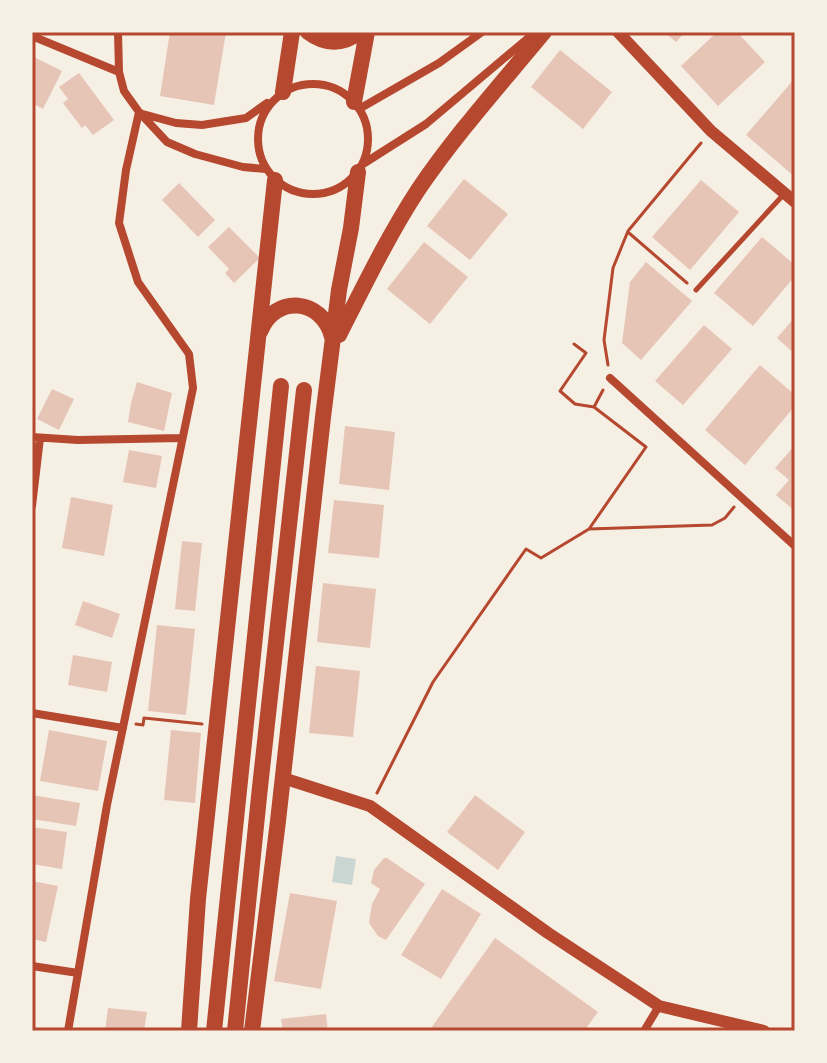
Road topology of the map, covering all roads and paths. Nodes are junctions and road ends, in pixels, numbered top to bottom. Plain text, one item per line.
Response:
1 (118, 32) edge
2 (292, 32) edge
3 (308, 32) edge
4 (360, 32) edge
5 (367, 32) edge
6 (482, 32) edge
7 (536, 32) edge
8 (544, 32) edge
9 (618, 32) edge
10 (32, 36) edge
11 (119, 72) junction
12 (280, 95) junction
13 (357, 106) junction
14 (139, 112) junction
15 (711, 131) junction
16 (360, 168) junction
17 (270, 174) junction
18 (790, 197) edge
19 (628, 231) junction
20 (696, 290) joint
21 (259, 335) junction
22 (574, 344) dead end
23 (333, 347) junction
24 (610, 378) junction
25 (281, 386) dead end
26 (304, 390) dead end
27 (594, 407) junction
28 (36, 438) edge
29 (181, 438) junction
30 (742, 497) junction
31 (32, 506) edge
32 (589, 529) junction
33 (795, 546) edge
34 (32, 713) edge
35 (123, 725) junction
36 (217, 725) junction
37 (283, 778) junction
38 (370, 806) junction
39 (32, 966) edge
40 (78, 973) junction
41 (659, 1006) junction
42 (68, 1031) edge
43 (189, 1031) edge
44 (214, 1031) edge
45 (235, 1031) edge
46 (252, 1031) edge
47 (644, 1031) edge
48 (764, 1031) edge

1 - 11 street
2 - 12 highway
3 - 4 highway
5 - 13 highway
6 - 13 street
7 - 16 street
8 - 23 highway
9 - 15 street
10 - 11 street
11 - 14 street
12 - 13 street
12 - 14 street
12 - 17 street
13 - 16 street
14 - 17 street
14 - 29 street
15 - 18 street
15 - 19 path
16 - 17 street
16 - 23 highway
17 - 21 highway
18 - 20 lane
19 - 20 path
19 - 24 path
21 - 23 highway
21 - 36 highway
22 - 27 path
23 - 37 highway
24 - 27 path
24 - 30 street
25 - 44 highway
26 - 45 highway
27 - 32 path
28 - 29 street
28 - 31 street
29 - 35 street
30 - 32 path
30 - 33 street
32 - 38 path
34 - 35 street
35 - 36 path
35 - 40 street
36 - 43 highway
37 - 38 street
37 - 46 highway
38 - 41 street
39 - 40 street
40 - 42 street
41 - 47 street
41 - 48 street

